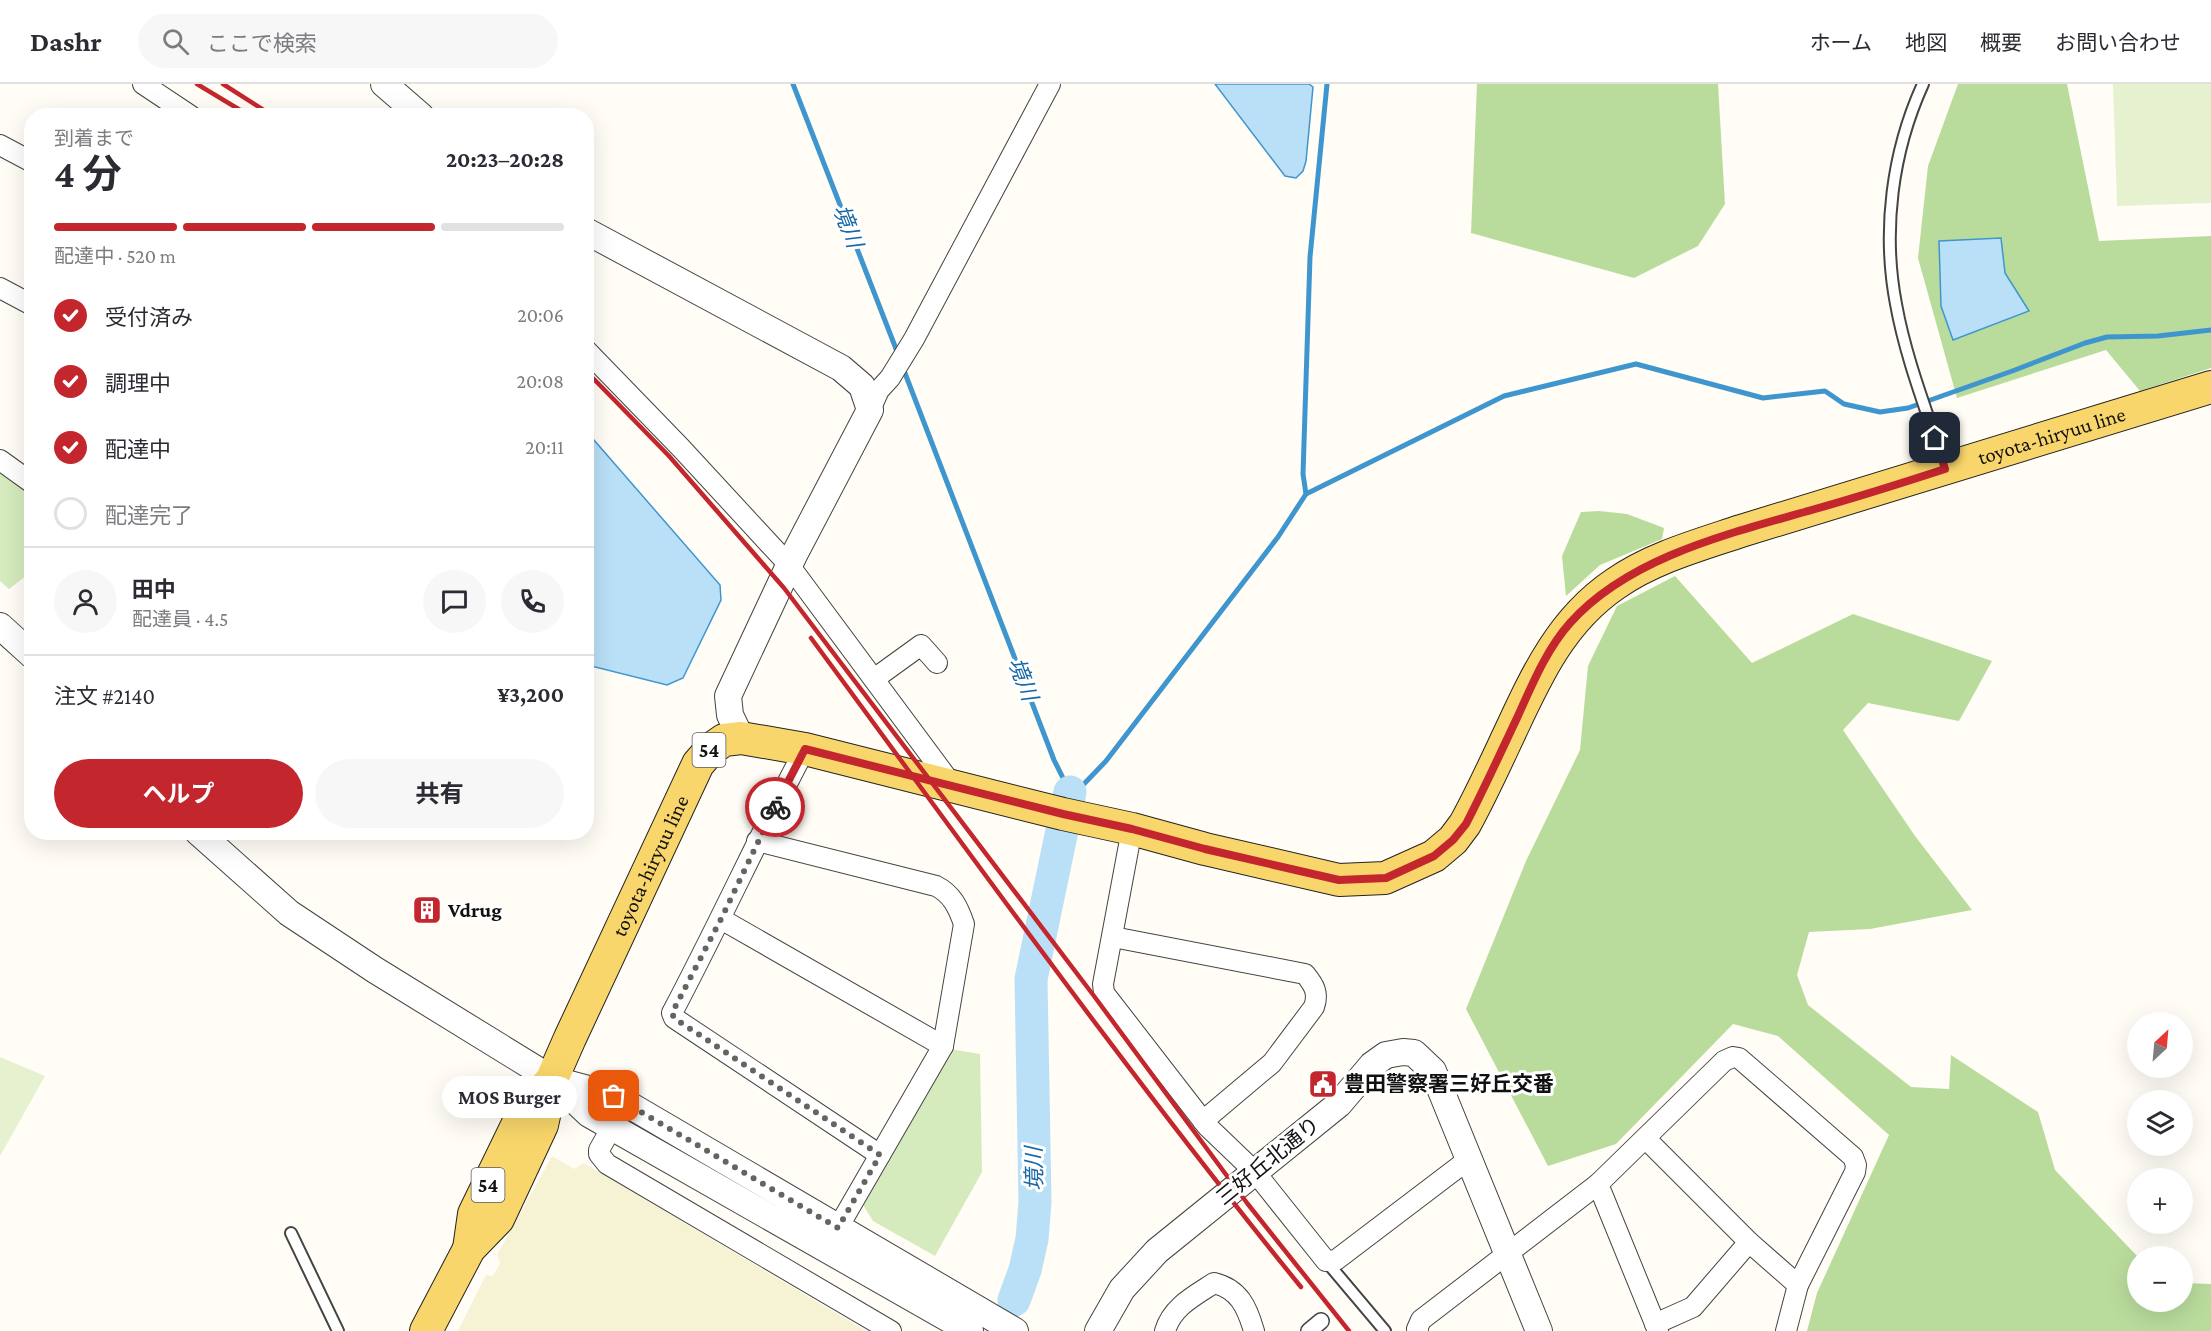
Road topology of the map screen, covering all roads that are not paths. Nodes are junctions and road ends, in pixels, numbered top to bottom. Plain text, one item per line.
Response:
1 (143, 84) edge
2 (384, 84) edge
3 (1050, 84) edge
4 (1923, 84) edge
5 (179, 108) edge
6 (412, 108) edge
7 (0, 144) edge
8 (24, 158) edge
9 (594, 235) edge
10 (0, 288) edge
11 (24, 301) edge
12 (594, 358) edge
13 (2211, 387) edge
14 (870, 410) junction
15 (0, 460) edge
16 (1945, 469) junction
17 (24, 477) edge
18 (789, 565) junction
19 (0, 626) edge
20 (24, 648) edge
21 (937, 663) dead end
22 (874, 680) junction
23 (741, 738) junction
24 (805, 749) junction
25 (953, 786) junction
26 (1119, 826) junction
27 (214, 840) edge
28 (757, 841) junction
29 (721, 919) junction
30 (1113, 937) junction
31 (943, 1046) junction
32 (552, 1079) junction
33 (1203, 1121) junction
34 (613, 1125) junction
35 (1646, 1138) junction
36 (880, 1155) junction
37 (1469, 1159) junction
38 (1255, 1172) junction
39 (1598, 1184) junction
40 (291, 1233) dead end
41 (832, 1238) junction
42 (1749, 1242) junction
43 (1508, 1253) junction
44 (1326, 1261) junction
45 (1798, 1285) junction
46 (1321, 1321) dead end
47 (1656, 1328) edge
48 (338, 1331) edge
49 (426, 1331) edge
50 (891, 1331) edge
51 (970, 1331) edge
52 (1015, 1331) edge
53 (1098, 1331) edge
54 (1165, 1331) edge
55 (1254, 1331) edge
56 (1309, 1331) edge
57 (1385, 1331) edge
58 (1418, 1331) edge
59 (1539, 1331) edge
60 (1786, 1331) edge

1 - 5 street
2 - 6 street
3 - 14 street
4 - 16 lane
7 - 8 street
9 - 14 street
10 - 11 street
12 - 18 street
13 - 16 main road, toyota-hiryuu line / 54
14 - 18 street
15 - 17 street
16 - 26 main road, toyota-hiryuu line / 54
18 - 22 street
18 - 23 street
19 - 20 street
21 - 22 street
22 - 25 street
23 - 24 main road, toyota-hiryuu line / 54
23 - 32 main road, toyota-hiryuu line / 54
24 - 25 main road, toyota-hiryuu line / 54
24 - 28 street
25 - 26 main road, toyota-hiryuu line / 54
26 - 30 street
27 - 32 street
28 - 29 street
28 - 31 street
29 - 31 street
29 - 36 street
30 - 33 street
30 - 33 street
31 - 36 street
32 - 34 street
32 - 41 street
32 - 49 main road, 54
33 - 38 street
34 - 41 street
34 - 50 street
35 - 39 street
35 - 42 street
35 - 45 street
36 - 41 street
37 - 38 street, 三好丘北通り
37 - 43 street, 三好丘北通り
37 - 44 street
38 - 44 street
38 - 53 street, 三好丘北通り
39 - 43 street
39 - 47 street
40 - 48 lane
41 - 51 street
41 - 52 street
42 - 45 street
42 - 47 street
43 - 58 street
43 - 59 street, 三好丘北通り
44 - 57 lane
45 - 60 street
46 - 56 street
54 - 55 street

